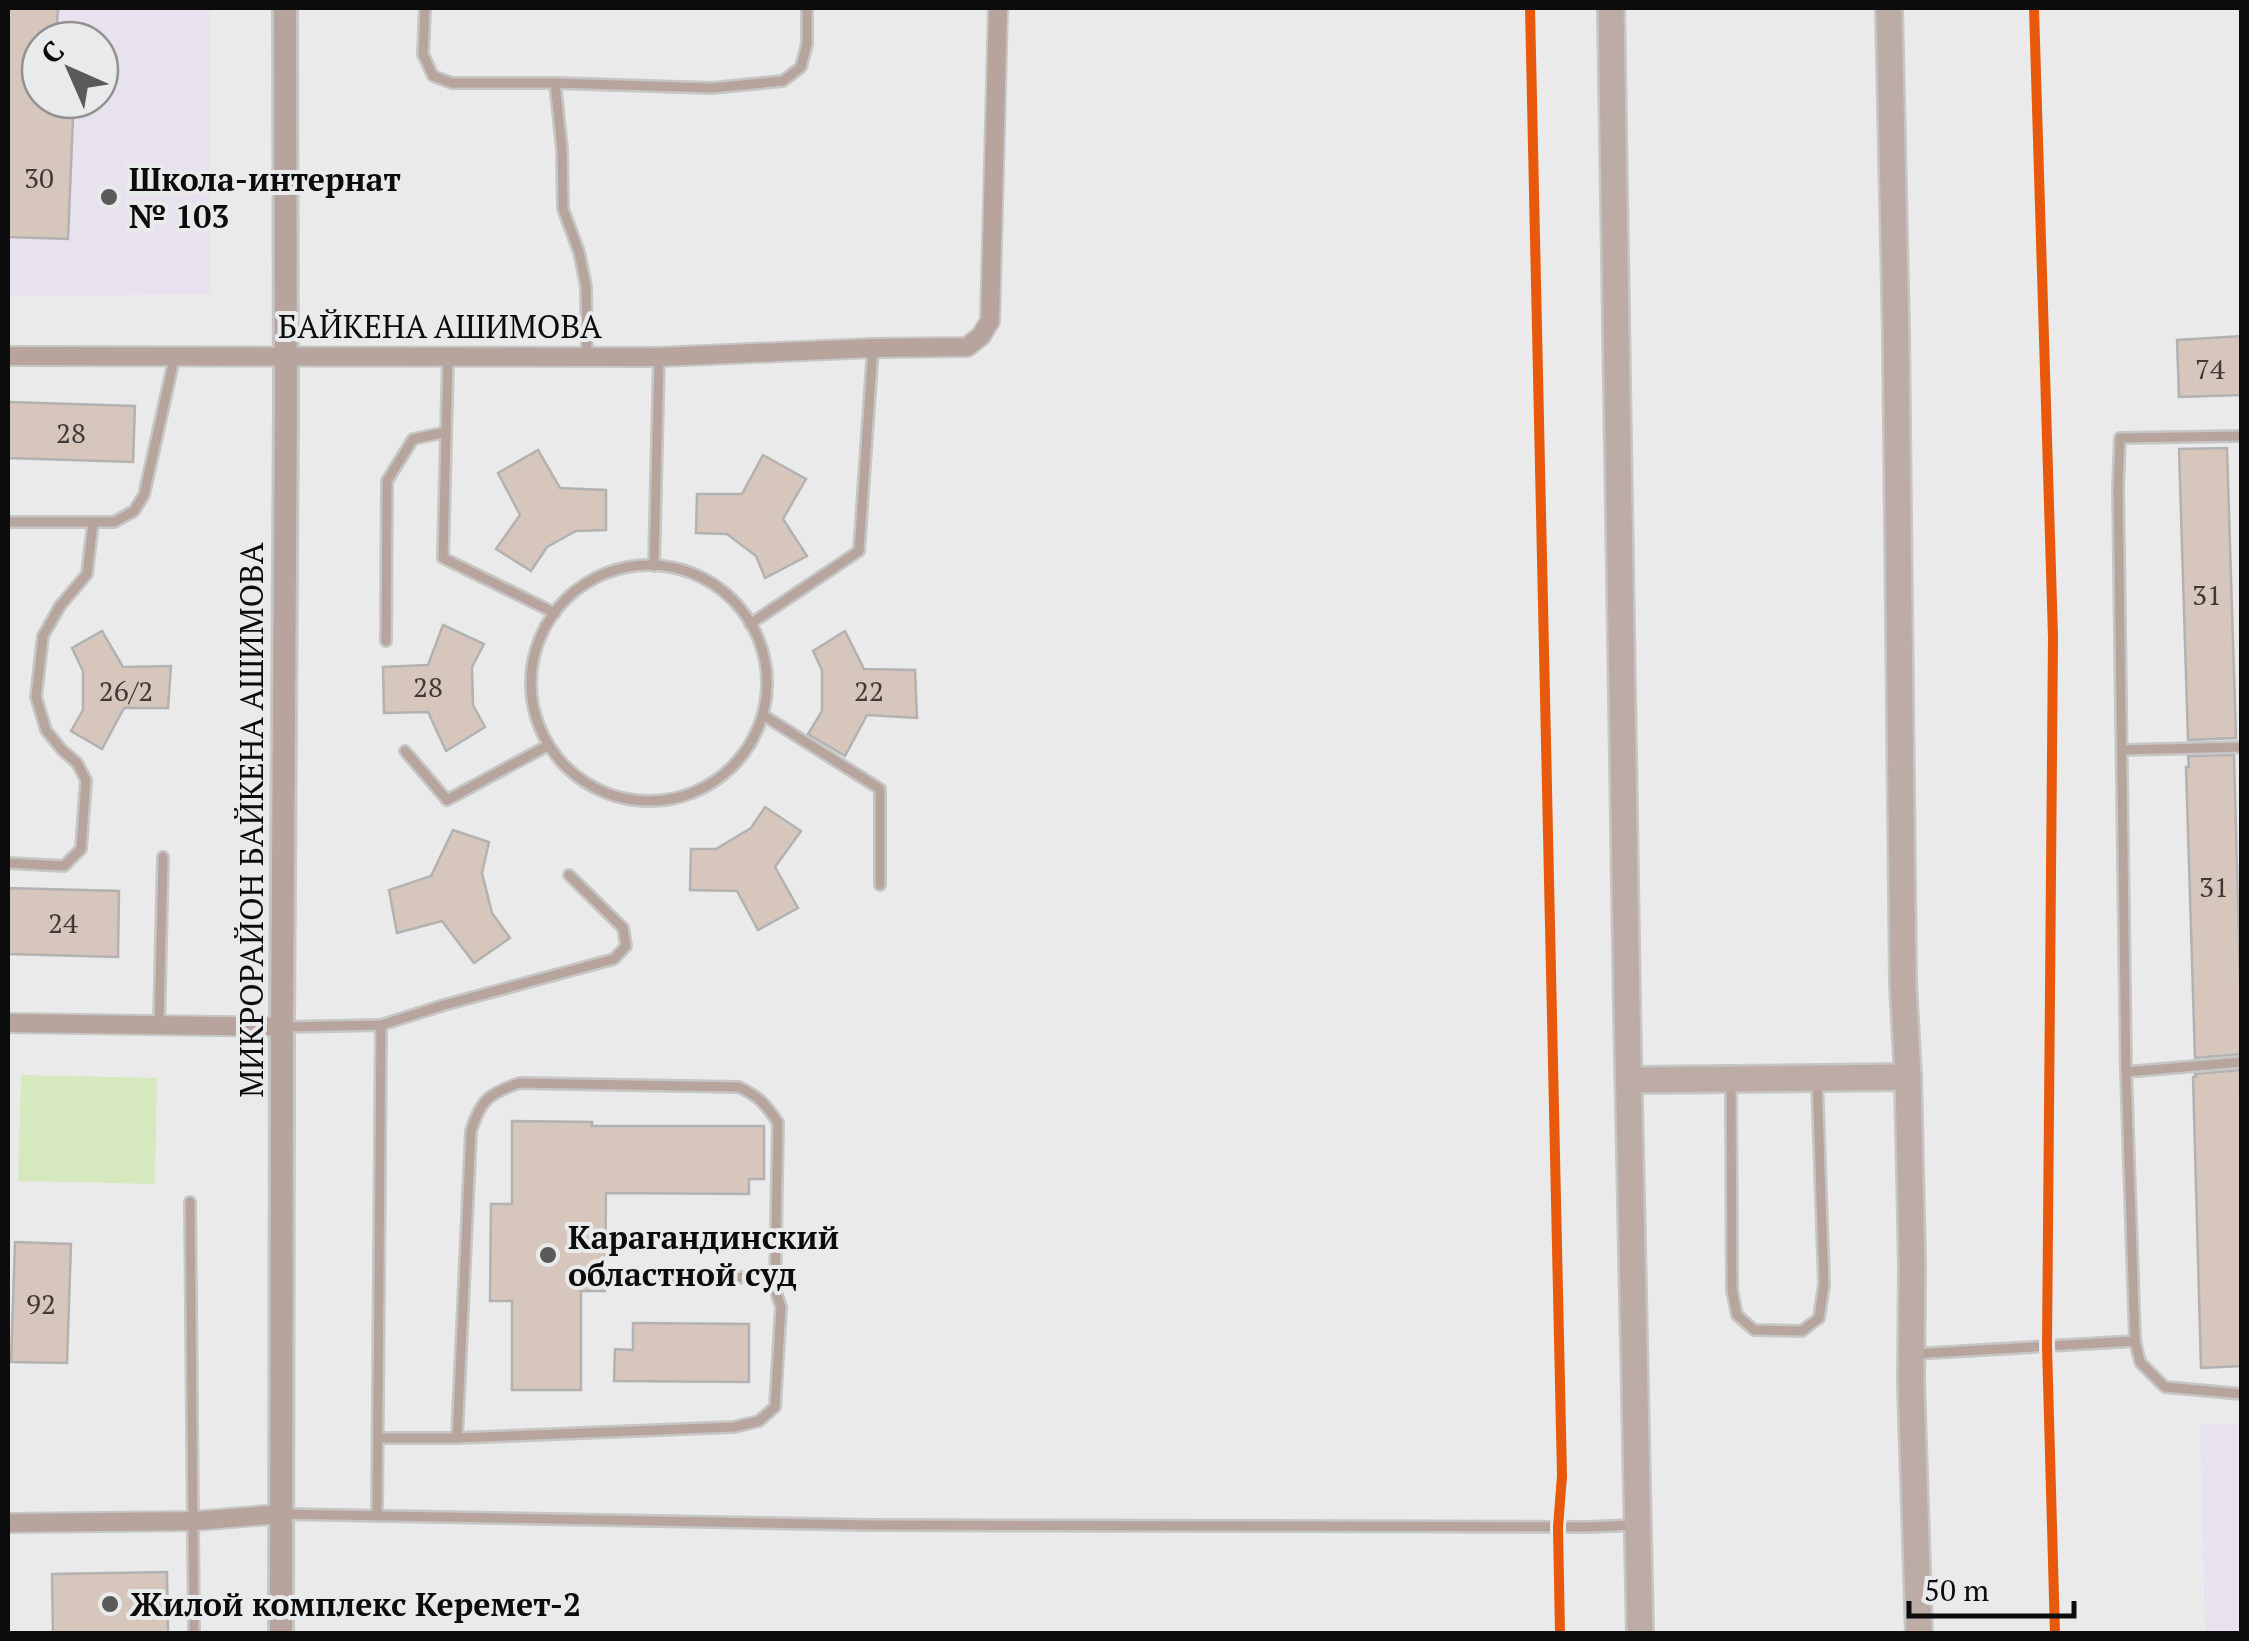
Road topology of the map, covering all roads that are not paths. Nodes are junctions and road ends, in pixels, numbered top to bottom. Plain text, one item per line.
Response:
1 (286, 8) edge
2 (425, 8) edge
3 (807, 8) edge
4 (998, 8) edge
5 (1612, 8) edge
6 (1889, 8) edge
7 (555, 82) junction
8 (872, 348) junction
9 (175, 355) junction
10 (286, 355) junction
11 (8, 356) edge
12 (448, 357) junction
13 (587, 358) junction
14 (658, 358) junction
15 (446, 432) junction
16 (2242, 436) edge
17 (8, 522) edge
18 (93, 523) junction
19 (654, 566) junction
20 (554, 613) junction
21 (750, 624) junction
22 (386, 641) dead end
23 (764, 716) junction
24 (547, 746) junction
25 (2242, 747) edge
26 (2123, 750) junction
27 (405, 751) dead end
28 (163, 857) dead end
29 (8, 862) edge
30 (570, 875) dead end
31 (880, 884) dead end
32 (8, 1024) edge
33 (158, 1024) junction
34 (381, 1025) junction
35 (282, 1027) junction
36 (2242, 1062) edge
37 (2126, 1072) junction
38 (1908, 1077) junction
39 (1816, 1078) junction
40 (1731, 1079) junction
41 (1628, 1080) junction
42 (190, 1202) dead end
43 (627, 1280) dead end
44 (775, 1288) junction
45 (2135, 1341) junction
46 (1911, 1354) junction
47 (2242, 1394) edge
48 (379, 1438) junction
49 (456, 1438) junction
50 (280, 1514) junction
51 (377, 1516) junction
52 (194, 1522) junction
53 (8, 1523) edge
54 (1638, 1524) junction
55 (194, 1634) edge
56 (281, 1634) edge
57 (1640, 1634) edge
58 (1919, 1634) edge

1 - 10 street, МИКРОРАЙОН БАЙКЕНА АШИМОВА
2 - 7 lane
3 - 7 lane
4 - 8 street, БАЙКЕНА АШИМОВА
5 - 41 main road
6 - 38 main road
7 - 13 lane
8 - 14 street, БАЙКЕНА АШИМОВА
8 - 21 lane
9 - 10 street, БАЙКЕНА АШИМОВА
9 - 11 street, БАЙКЕНА АШИМОВА
9 - 18 lane
10 - 12 street, БАЙКЕНА АШИМОВА
10 - 35 street, МИКРОРАЙОН БАЙКЕНА АШИМОВА
12 - 13 street, БАЙКЕНА АШИМОВА
12 - 15 lane
13 - 14 street, БАЙКЕНА АШИМОВА
14 - 19 lane
15 - 20 lane
15 - 22 lane
16 - 26 lane
17 - 18 lane
18 - 29 lane
19 - 20 lane
19 - 21 lane
20 - 24 lane
21 - 23 lane
23 - 24 lane
23 - 31 lane
24 - 27 lane
25 - 26 lane
26 - 37 lane
28 - 33 lane
30 - 34 lane
32 - 33 street
33 - 35 street
34 - 35 lane
34 - 48 lane
35 - 50 street, МИКРОРАЙОН БАЙКЕНА АШИМОВА
36 - 37 lane
37 - 45 lane
38 - 39 main road
38 - 46 main road
39 - 40 main road
39 - 40 lane
40 - 41 main road
41 - 54 main road
42 - 52 lane
43 - 44 lane
44 - 49 lane
44 - 49 lane
45 - 46 lane
45 - 47 lane
46 - 58 main road
48 - 49 lane
48 - 51 lane
50 - 51 lane
50 - 52 street
50 - 56 street, МИКРОРАЙОН БАЙКЕНА АШИМОВА
51 - 54 lane
52 - 53 street
52 - 55 lane
54 - 57 main road

